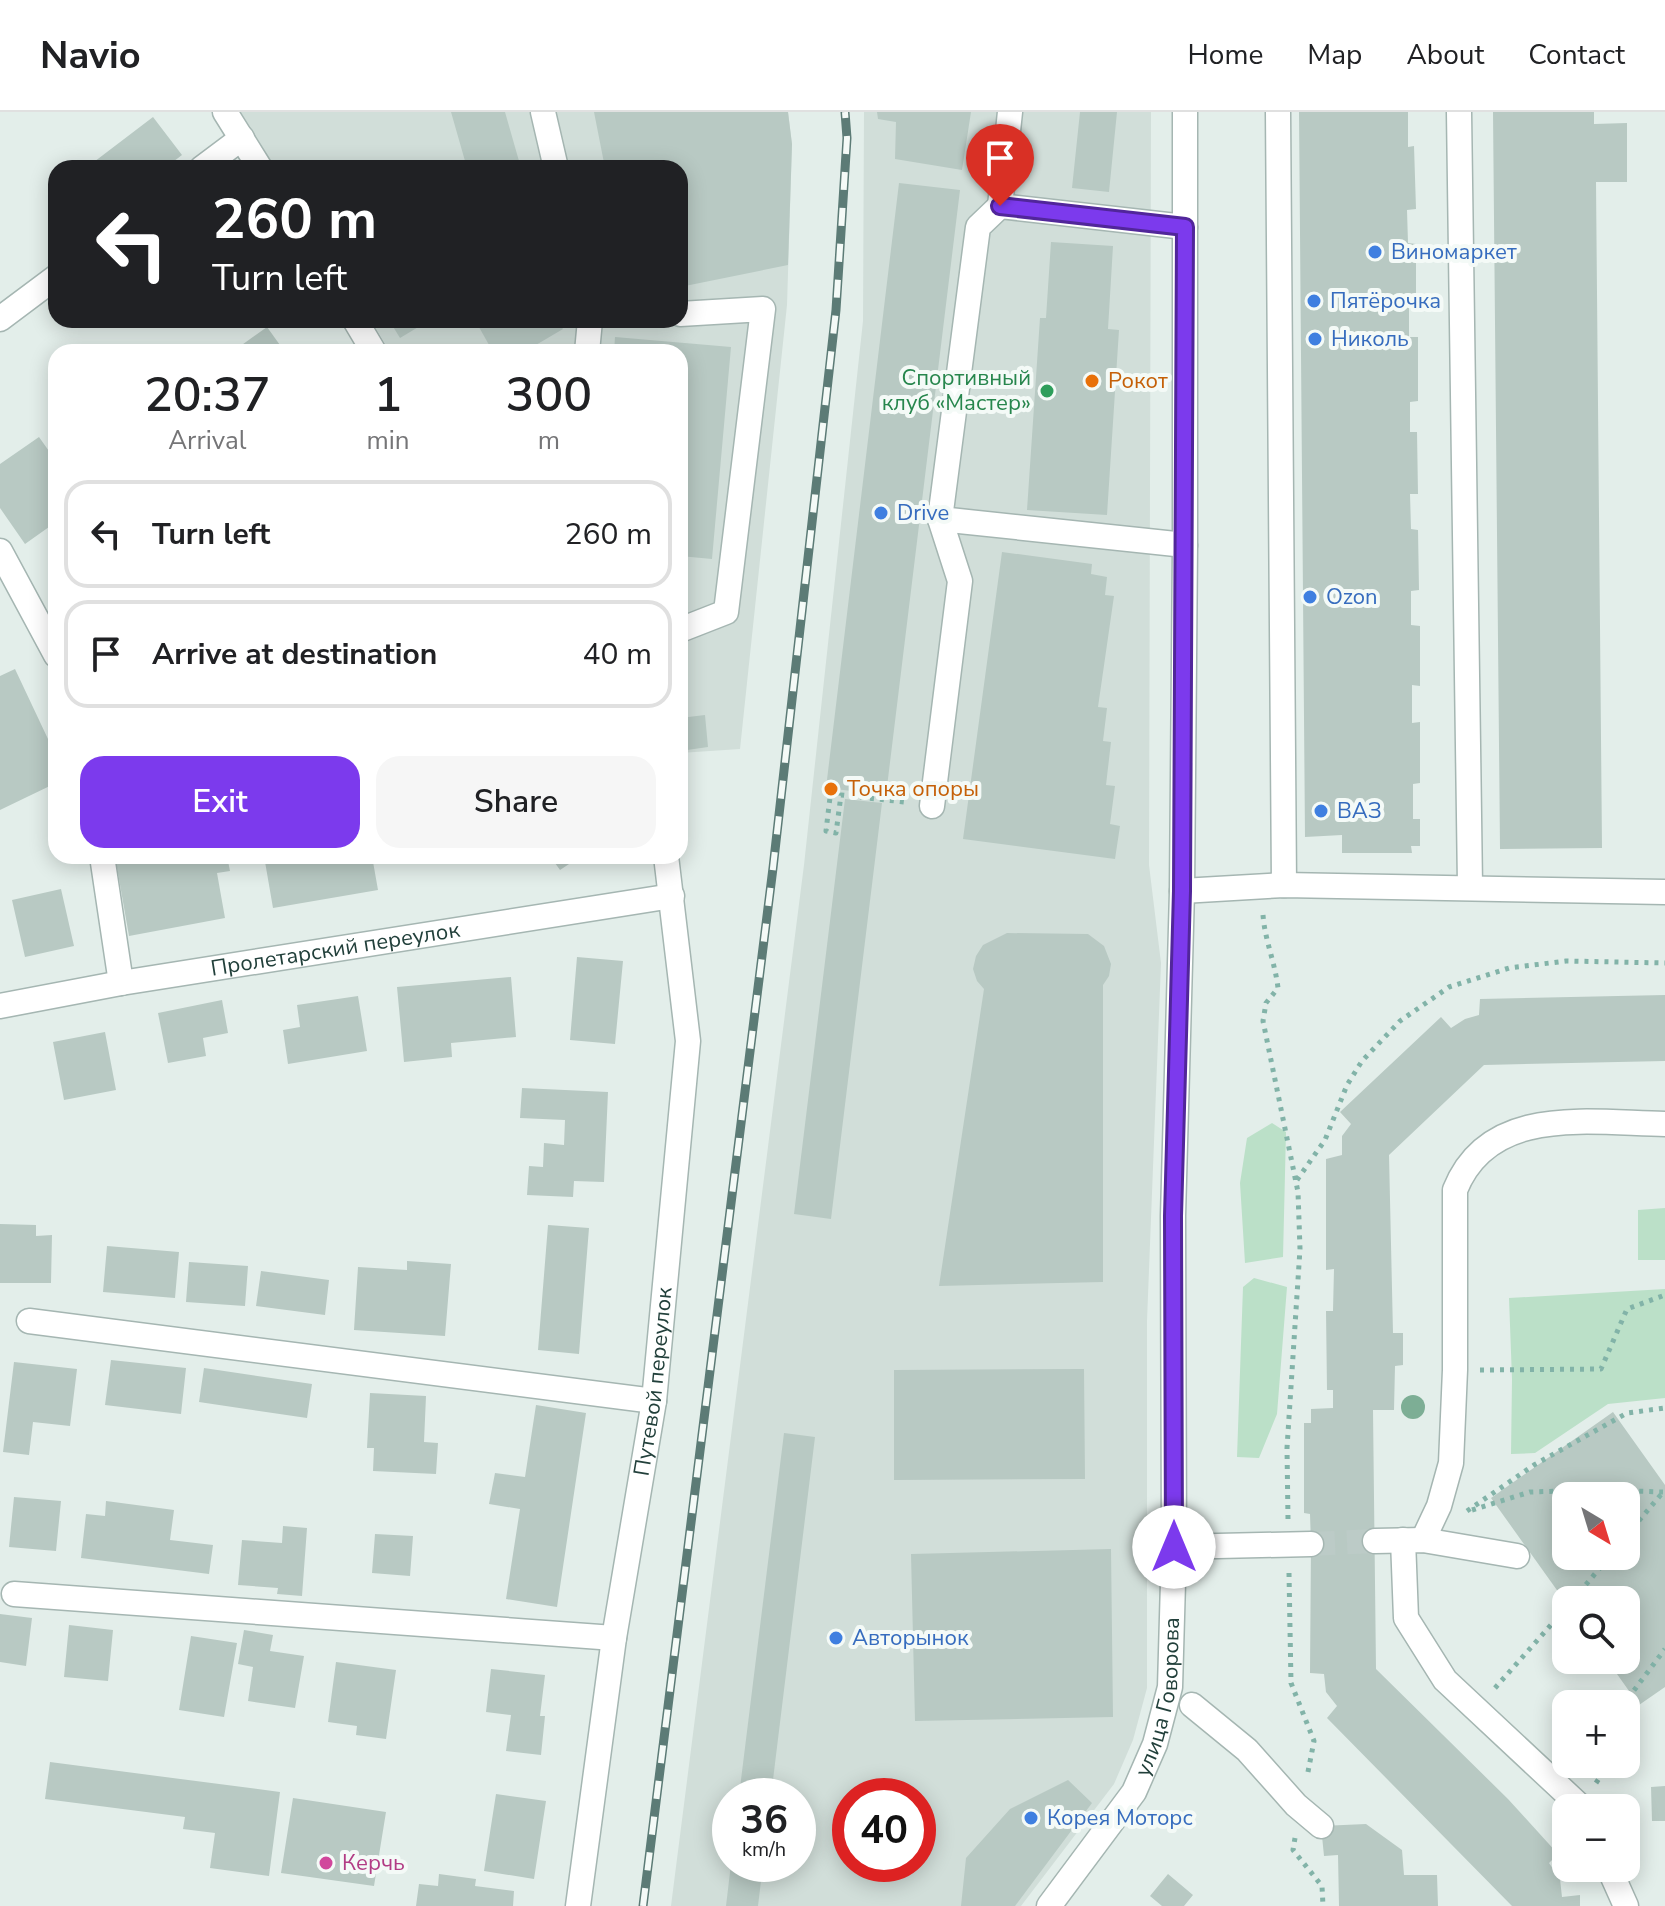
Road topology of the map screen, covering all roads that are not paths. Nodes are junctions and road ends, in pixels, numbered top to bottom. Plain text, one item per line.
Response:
1 (225, 112) edge
2 (543, 112) edge
3 (1010, 112) edge
4 (1185, 112) edge
5 (1278, 112) edge
6 (1459, 112) edge
7 (242, 138) junction
8 (213, 160) edge
9 (255, 160) edge
10 (554, 160) edge
11 (1000, 206) junction
12 (1185, 227) junction
13 (48, 283) edge
14 (688, 314) edge
15 (0, 319) edge
16 (940, 519) junction
17 (1185, 545) junction
18 (0, 551) edge
19 (688, 627) edge
20 (48, 640) edge
21 (932, 806) road end
22 (103, 864) edge
23 (667, 864) edge
24 (1273, 886) junction
25 (1470, 886) junction
26 (1182, 891) junction
27 (1665, 892) edge
28 (672, 896) junction
29 (121, 983) junction
30 (0, 1006) edge
31 (1665, 1124) edge
32 (29, 1321) dead end
33 (654, 1401) junction
34 (1413, 1540) junction
35 (1375, 1541) tunnel mouth
36 (1300, 1544) tunnel mouth
37 (1174, 1547) junction
38 (1517, 1556) dead end
39 (14, 1594) dead end
40 (614, 1638) junction
41 (1192, 1705) dead end
42 (1567, 1794) edge
43 (1321, 1826) dead end
44 (1615, 1882) edge
45 (578, 1906) edge
46 (1049, 1906) edge
47 (1626, 1906) edge

1 - 7 street
2 - 10 street
3 - 11 street
4 - 12 street, улица Говорова
5 - 24 street
6 - 25 street
7 - 8 street
7 - 9 street
11 - 12 street
11 - 16 street
12 - 17 street, улица Говорова
13 - 15 street
14 - 19 street
16 - 17 street
16 - 21 street
17 - 26 street, улица Говорова
18 - 20 street
22 - 29 street
23 - 28 street, Путевой переулок
24 - 25 street
24 - 26 street
25 - 27 street
26 - 37 street, улица Говорова
28 - 29 street, Пролетарский переулок
28 - 33 street, Путевой переулок
29 - 30 street, Пролетарский переулок
31 - 34 street
32 - 33 street
33 - 40 street, Путевой переулок
34 - 35 street
34 - 38 street
34 - 42 street
36 - 37 street
37 - 46 street, улица Говорова
39 - 40 street
40 - 45 street, Путевой переулок
41 - 43 street
44 - 47 street

